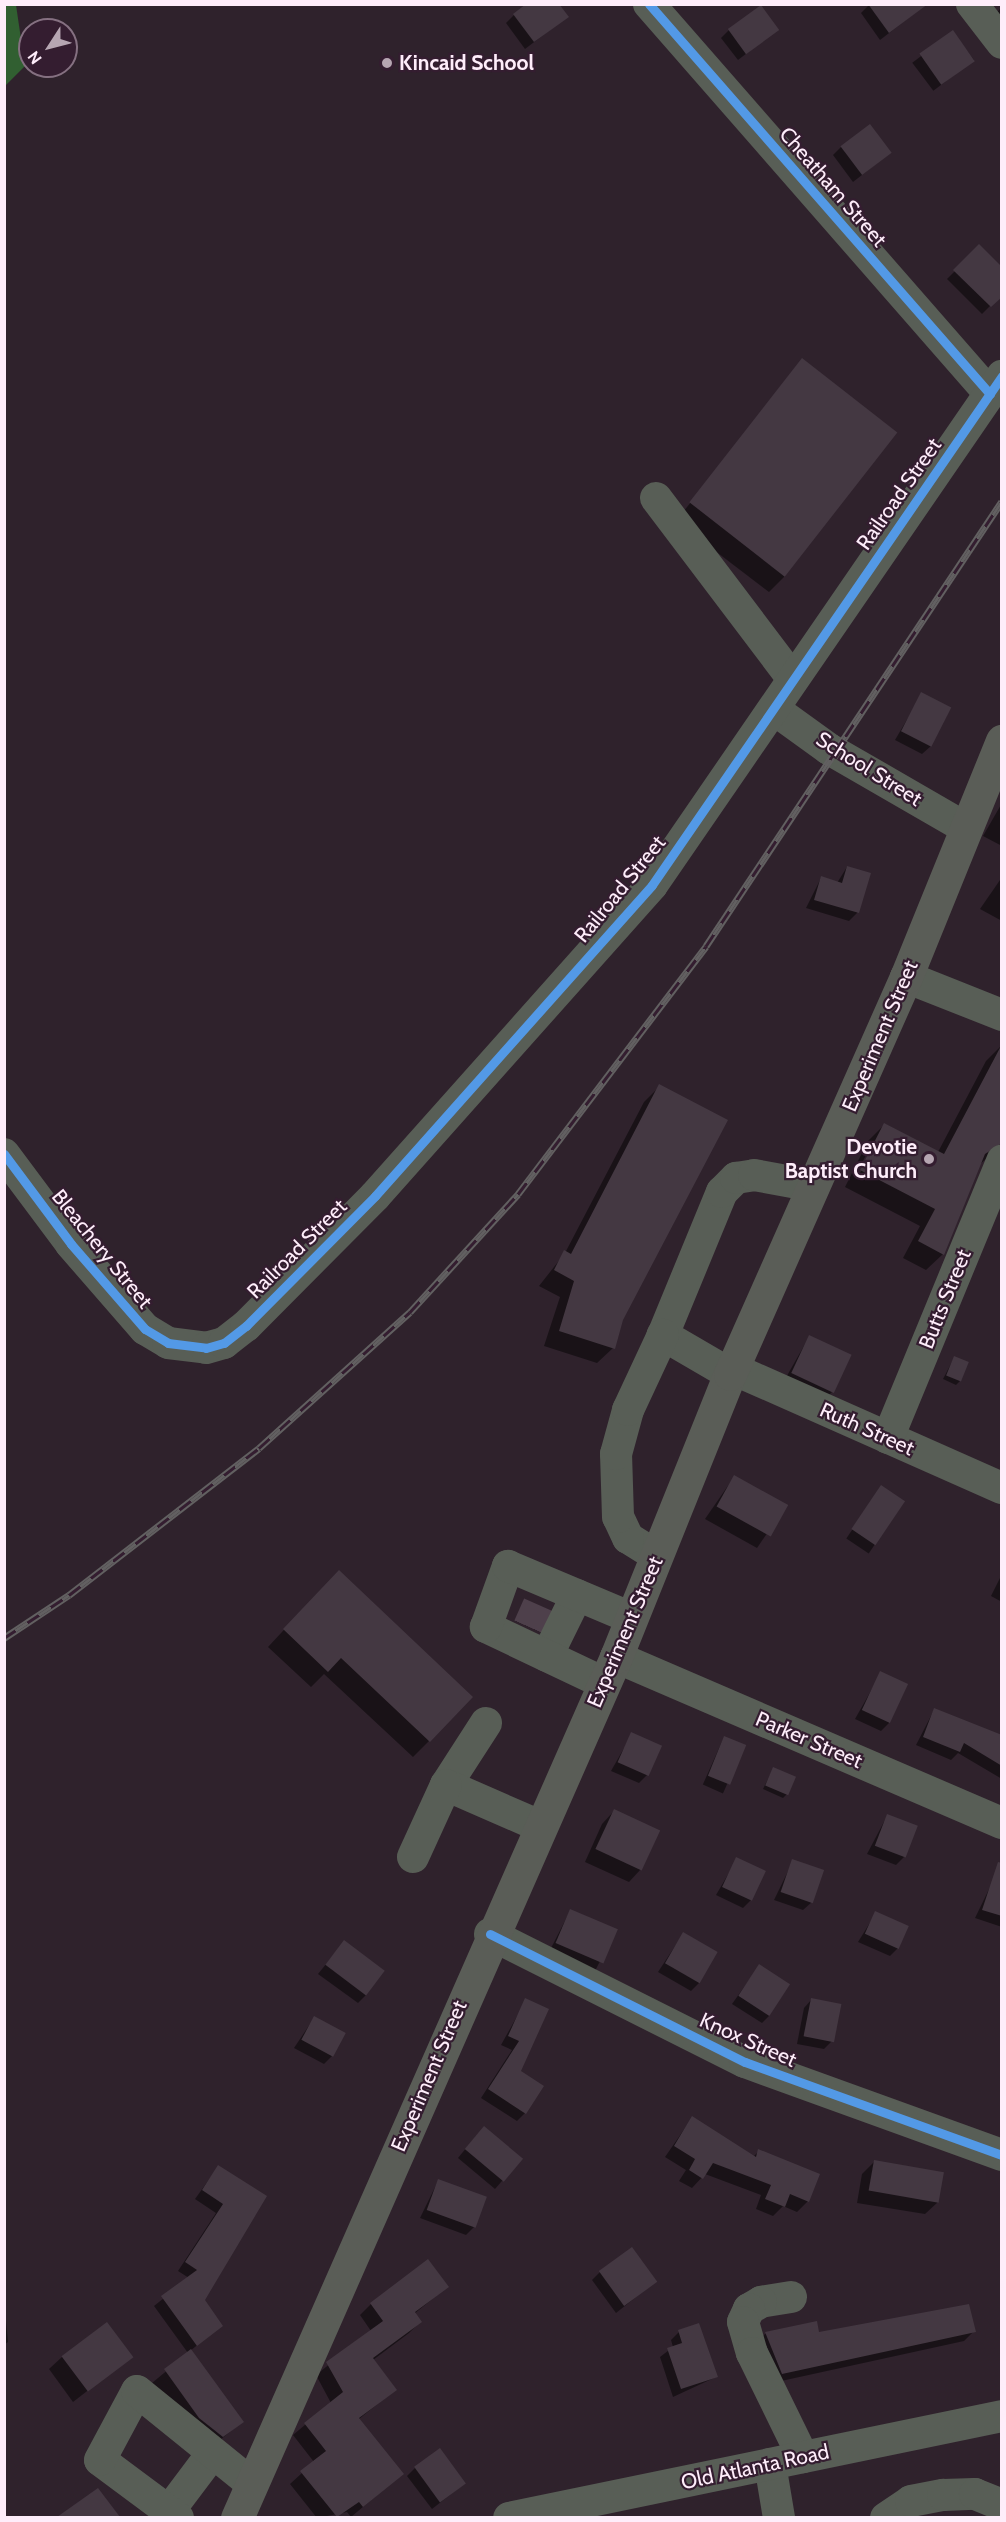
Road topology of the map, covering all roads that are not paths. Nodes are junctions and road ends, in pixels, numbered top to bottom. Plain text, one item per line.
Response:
1 (649, 4) edge
2 (972, 4) edge
3 (1002, 43) edge
4 (996, 385) edge
5 (656, 498) dead end
6 (793, 679) junction
7 (775, 710) junction
8 (1002, 741) edge
9 (964, 827) junction
10 (906, 977) junction
11 (1002, 1015) edge
12 (4, 1154) edge
13 (1002, 1161) edge
14 (814, 1186) junction
15 (663, 1335) junction
16 (187, 1347) joint
17 (731, 1372) junction
18 (888, 1438) junction
19 (1002, 1488) edge
20 (657, 1556) junction
21 (632, 1618) junction
22 (610, 1670) junction
23 (486, 1723) dead end
24 (446, 1785) junction
25 (1002, 1822) edge
26 (540, 1826) junction
27 (412, 1857) dead end
28 (490, 1934) junction
29 (1002, 2155) edge
30 (791, 2297) dead end
31 (1002, 2416) edge
32 (211, 2454) junction
33 (803, 2457) junction
34 (770, 2464) junction
35 (252, 2484) junction
36 (1001, 2505) edge
37 (174, 2514) edge
38 (237, 2517) edge
39 (509, 2517) edge
40 (779, 2517) edge
41 (886, 2517) edge
42 (988, 2517) edge

1 - 4 street, Cheatham Street
2 - 3 street
4 - 6 street, Railroad Street
5 - 6 street
6 - 7 street, Railroad Street
7 - 9 street, School Street
7 - 16 street, Railroad Street
8 - 9 main road, Experiment Street
9 - 10 main road, Experiment Street
10 - 11 street
10 - 14 main road, Experiment Street
12 - 16 street, Bleachery Street
13 - 18 street, Butts Street
14 - 15 street
14 - 17 main road, Experiment Street
15 - 17 street, Ruth Street
15 - 20 street
17 - 18 street, Ruth Street
17 - 20 main road, Experiment Street
18 - 19 street, Ruth Street
20 - 21 main road, Experiment Street
21 - 22 main road, Experiment Street
21 - 22 street, Parker Street
22 - 25 street, Parker Street
22 - 26 main road, Experiment Street
23 - 24 street
24 - 26 street
24 - 27 street
26 - 28 main road, Experiment Street
28 - 29 street, Knox Street
28 - 35 main road, Experiment Street
30 - 33 street
31 - 33 street, Old Atlanta Road
32 - 35 street
32 - 37 street
32 - 37 street
33 - 34 street, Old Atlanta Road
34 - 39 street, Old Atlanta Road
34 - 40 street
35 - 38 main road, Experiment Street
36 - 41 street
36 - 42 street

